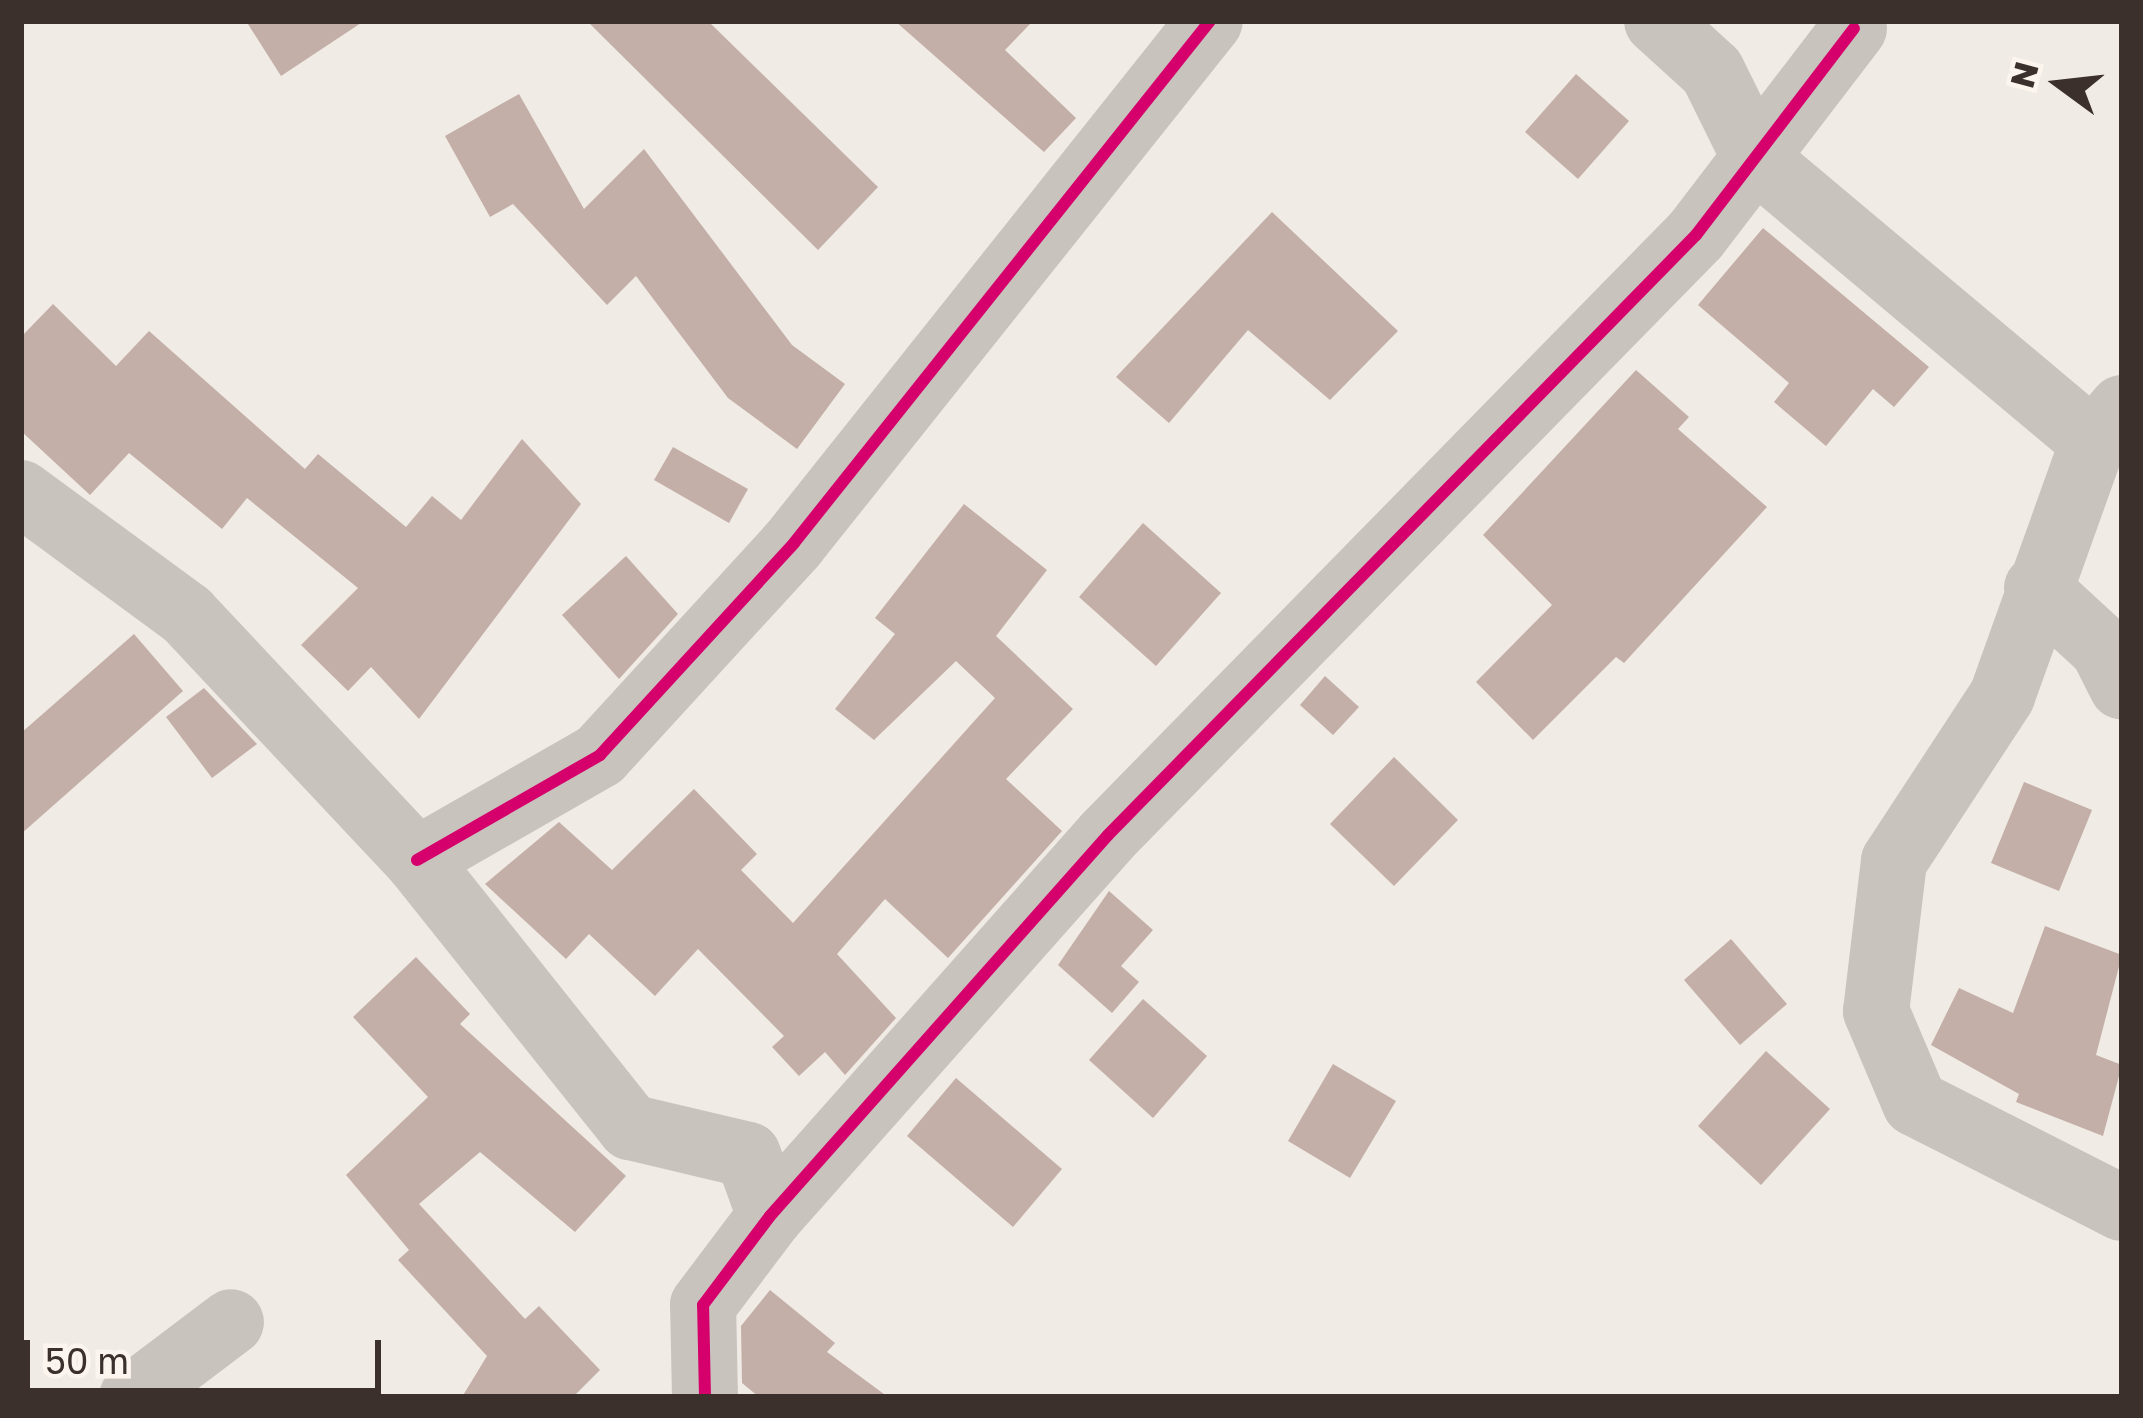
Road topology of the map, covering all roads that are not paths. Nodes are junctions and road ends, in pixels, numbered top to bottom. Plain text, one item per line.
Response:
1 (1210, 21) edge
2 (1658, 21) edge
3 (1854, 28) dead end
4 (1755, 158) junction
5 (2108, 425) edge
6 (21, 493) edge
7 (2037, 587) junction
8 (2122, 687) edge
9 (417, 860) junction
10 (2122, 1208) edge
11 (770, 1216) junction
12 (232, 1322) dead end
13 (132, 1397) edge
14 (705, 1397) edge

1 - 9 street
2 - 4 street
3 - 4 street
4 - 5 street
4 - 11 street
5 - 7 street
6 - 9 street
7 - 8 street
7 - 10 street
9 - 11 street
11 - 14 street
12 - 13 street

